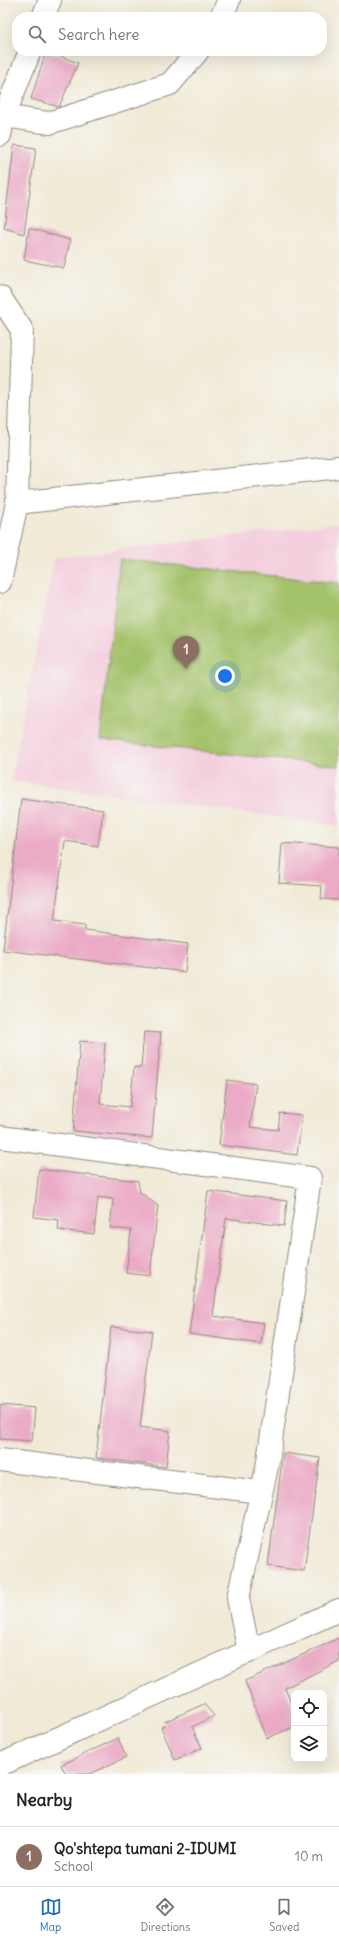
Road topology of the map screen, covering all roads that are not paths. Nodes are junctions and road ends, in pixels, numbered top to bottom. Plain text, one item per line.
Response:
1 (50, 0) edge
2 (229, 0) edge
3 (45, 12) edge
4 (223, 12) edge
5 (28, 56) edge
6 (194, 56) edge
7 (2, 126) edge
8 (0, 297) edge
9 (339, 467) edge
10 (17, 503) junction
11 (0, 582) edge
12 (0, 1137) edge
13 (0, 1460) edge
14 (261, 1492) junction
15 (339, 1610) edge
16 (248, 1652) junction
17 (0, 1765) edge

1 - 3 street
2 - 4 street
5 - 7 street
6 - 7 street
8 - 10 street
9 - 10 street
10 - 11 street
12 - 14 street
13 - 14 street
14 - 16 street
15 - 16 street
16 - 17 street

